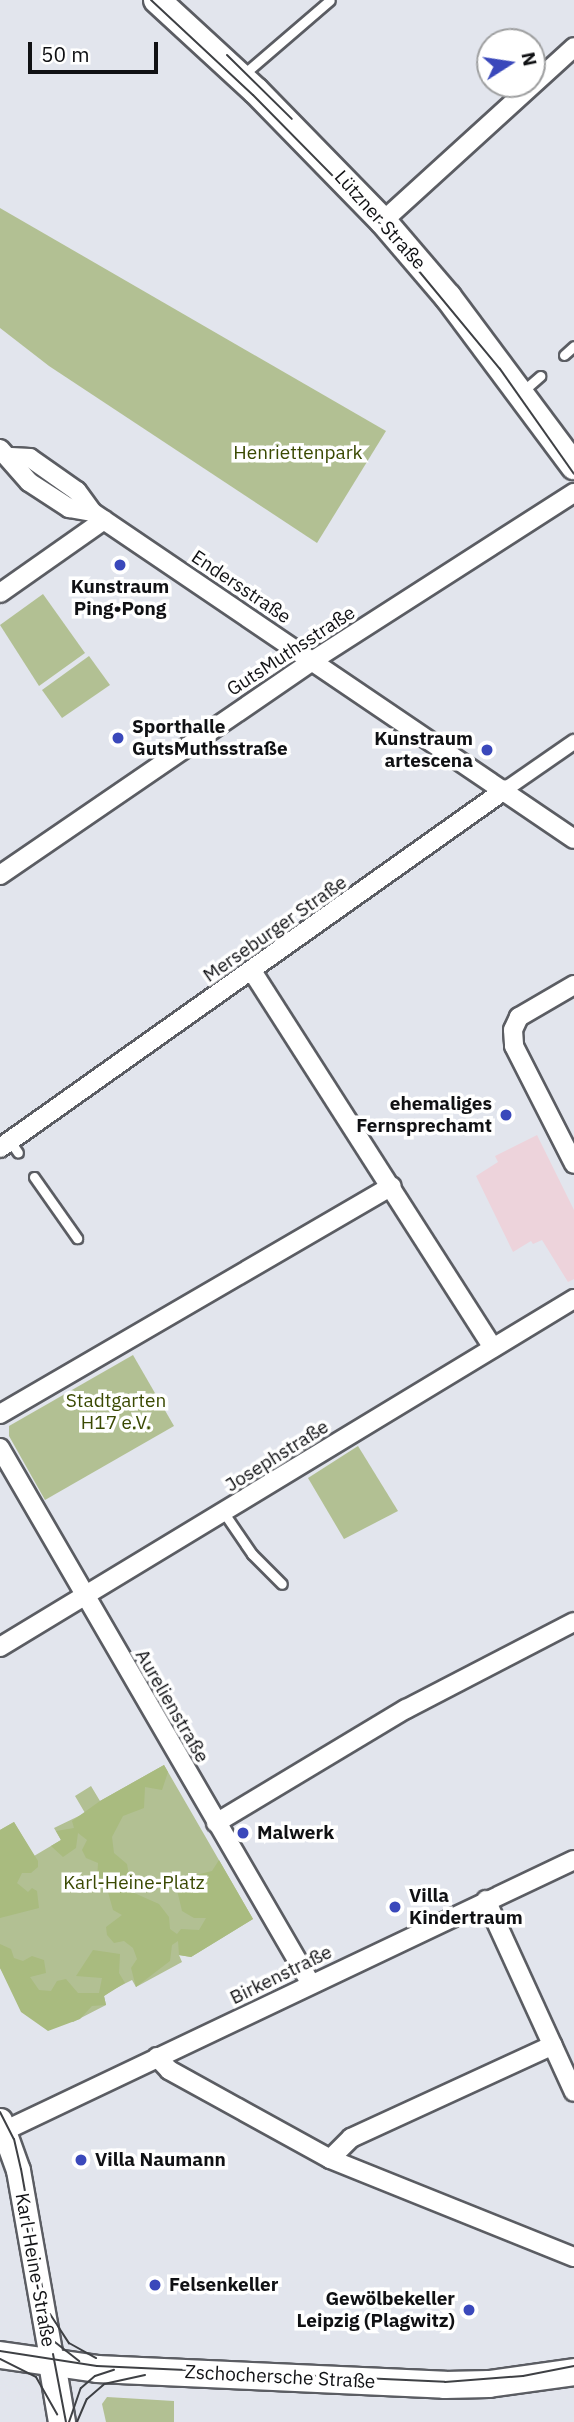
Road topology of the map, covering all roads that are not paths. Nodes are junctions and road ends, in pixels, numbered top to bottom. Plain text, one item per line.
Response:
1 (157, 0) edge
2 (330, 0) edge
3 (574, 47) edge
4 (242, 77) junction
5 (383, 221) junction
6 (574, 345) edge
7 (564, 355) dead end
8 (6, 453) edge
9 (574, 466) edge
10 (574, 493) edge
11 (98, 516) junction
12 (1, 591) edge
13 (312, 661) junction
14 (574, 742) edge
15 (506, 789) junction
16 (574, 839) edge
17 (0, 875) edge
18 (252, 971) junction
19 (574, 985) edge
20 (10, 1147) edge
21 (574, 1164) edge
22 (34, 1177) dead end
23 (392, 1186) junction
24 (77, 1238) dead end
25 (574, 1299) edge
26 (493, 1348) junction
27 (0, 1414) edge
28 (0, 1448) edge
29 (225, 1513) junction
30 (282, 1584) dead end
31 (84, 1597) junction
32 (574, 1622) edge
33 (0, 1647) edge
34 (216, 1823) junction
35 (574, 1860) edge
36 (486, 1900) junction
37 (311, 1984) junction
38 (553, 2045) junction
39 (158, 2057) junction
40 (574, 2092) edge
41 (3, 2125) edge
42 (330, 2159) junction
43 (574, 2257) edge
44 (0, 2354) edge
45 (52, 2363) junction
46 (569, 2371) edge
47 (62, 2422) edge

1 - 4 main road, Lützner Straße
2 - 4 lane
3 - 5 street
4 - 5 main road, Lützner Straße
5 - 9 main road, Lützner Straße
6 - 7 lane
8 - 11 street, Endersstraße
10 - 13 street, GutsMuthsstraße
11 - 12 street
11 - 13 street, Endersstraße
13 - 15 street, Endersstraße
13 - 17 street, GutsMuthsstraße
14 - 15 street, Merseburger Straße
15 - 16 street, Endersstraße
15 - 18 street, Merseburger Straße
18 - 20 street, Merseburger Straße
18 - 23 street
19 - 21 street
22 - 24 lane
23 - 26 street
23 - 27 street
25 - 26 street, Josephstraße
26 - 29 street, Josephstraße
28 - 31 street, Aurelienstraße
29 - 30 lane
29 - 31 street, Josephstraße
31 - 33 street, Josephstraße
31 - 34 street, Aurelienstraße
32 - 34 street
34 - 37 street, Aurelienstraße
35 - 36 street, Birkenstraße
36 - 37 street, Birkenstraße
36 - 38 street
37 - 39 street, Birkenstraße
38 - 40 street
38 - 42 street
39 - 41 street, Birkenstraße
39 - 42 street
41 - 45 street, Karl-Heine-Straße
42 - 43 street
44 - 45 main road, Zschochersche Straße
45 - 46 main road, Zschochersche Straße
45 - 47 main road, Karl-Heine-Straße

